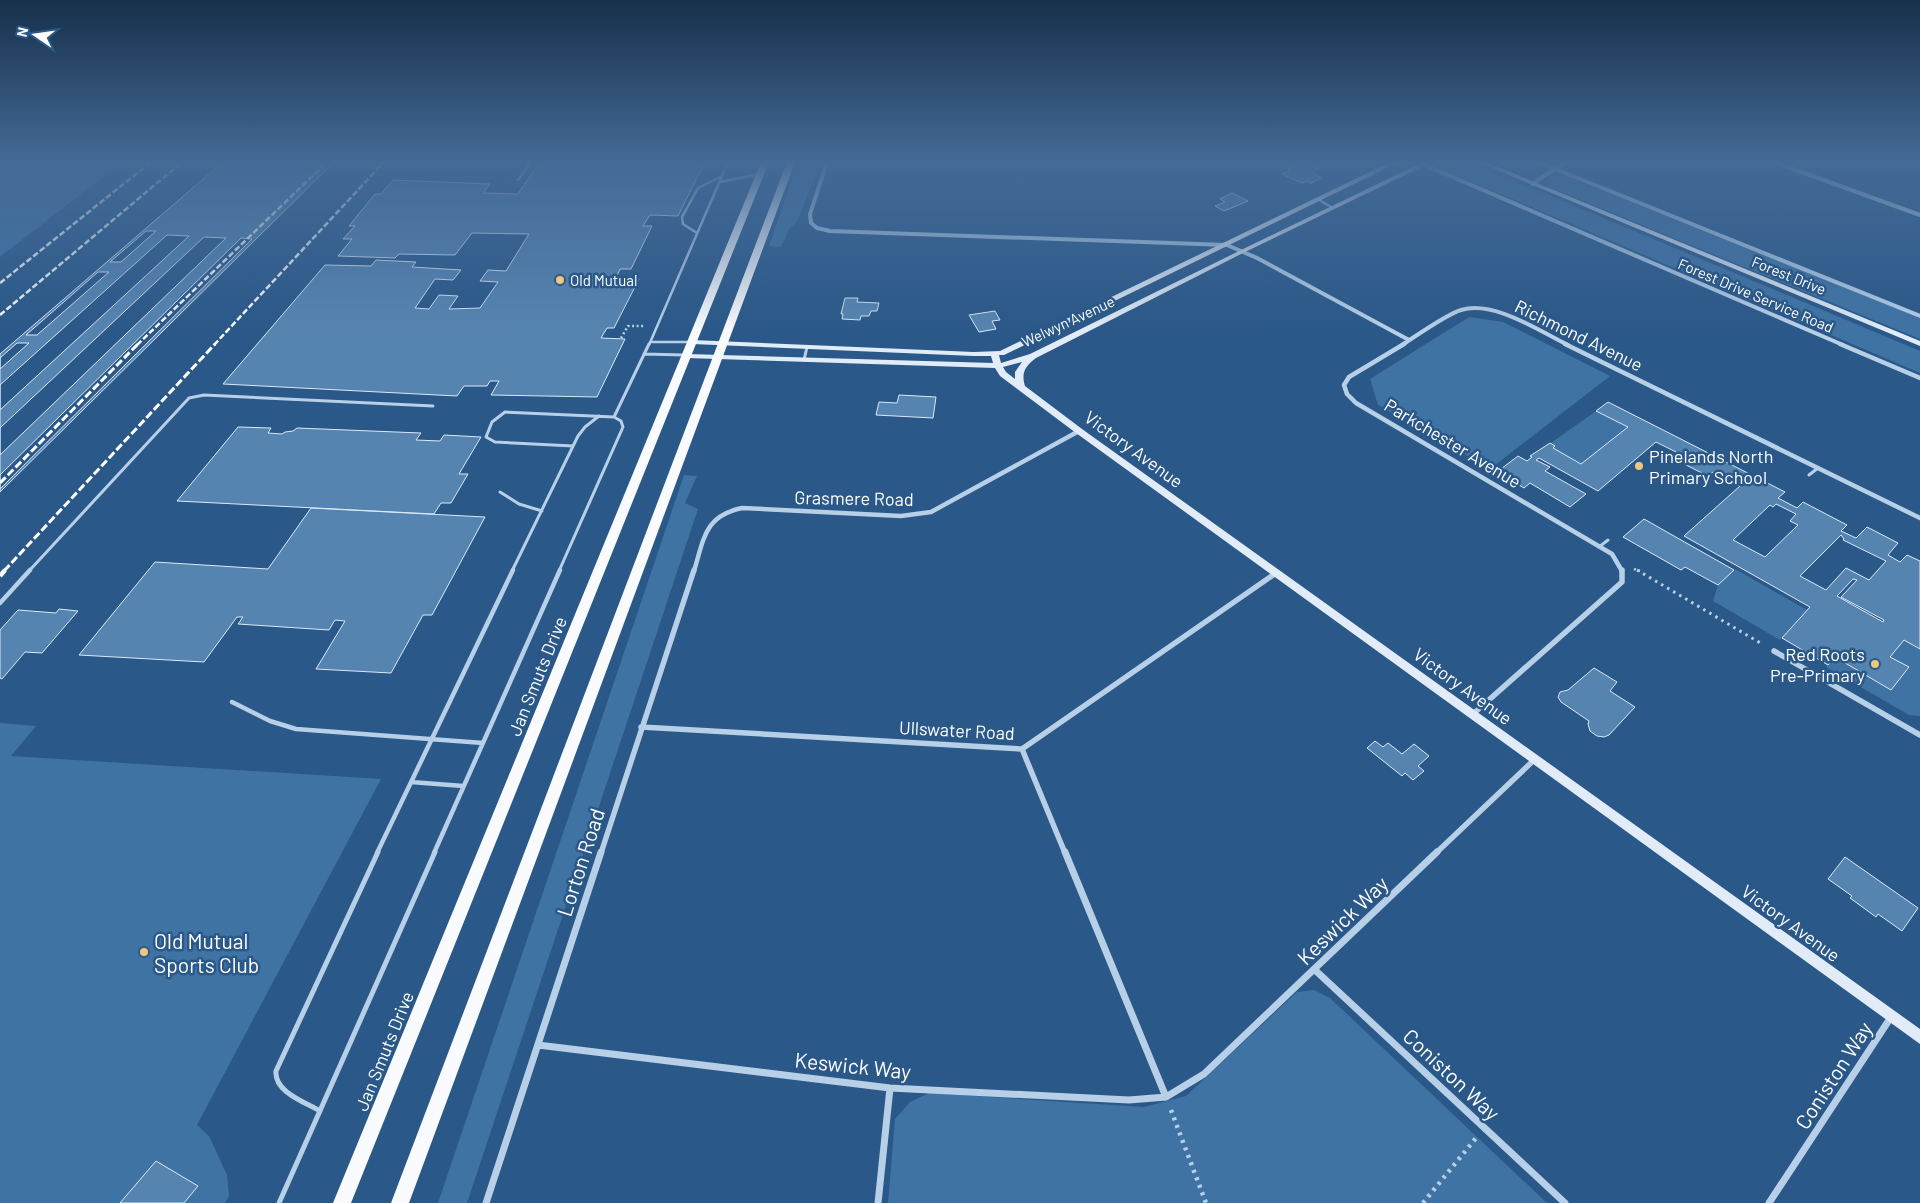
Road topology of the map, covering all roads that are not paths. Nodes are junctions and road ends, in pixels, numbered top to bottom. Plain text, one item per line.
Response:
1 (682, 218) edge
2 (704, 218) edge
3 (742, 218) edge
4 (771, 218) edge
5 (810, 218) edge
6 (1282, 218) edge
7 (1312, 218) edge
8 (1550, 218) edge
9 (1615, 218) edge
10 (1676, 218) edge
11 (698, 233) junction
12 (1226, 245) junction
13 (1241, 252) junction
14 (1920, 316) edge
15 (1410, 340) junction
16 (650, 342) junction
17 (692, 342) junction
18 (725, 343) junction
19 (1920, 344) edge
20 (807, 347) junction
21 (644, 354) junction
22 (995, 354) junction
23 (687, 356) junction
24 (1033, 356) junction
25 (718, 358) junction
26 (804, 360) junction
27 (998, 366) junction
28 (1920, 378) edge
29 (1020, 386) junction
30 (433, 406) dead end
31 (599, 416) junction
32 (614, 417) junction
33 (1079, 431) junction
34 (573, 446) junction
35 (1818, 468) junction
36 (1809, 475) dead end
37 (500, 492) dead end
38 (542, 511) junction
39 (1920, 518) edge
40 (707, 531) joint
41 (1608, 540) dead end
42 (1600, 547) junction
43 (1276, 573) junction
44 (0, 603) edge
45 (1774, 651) road end
46 (232, 702) dead end
47 (1473, 714) junction
48 (641, 727) junction
49 (1920, 735) edge
50 (431, 739) junction
51 (482, 743) junction
52 (1022, 749) junction
53 (1534, 760) junction
54 (411, 782) junction
55 (464, 786) junction
56 (1315, 970) junction
57 (1891, 1017) junction
58 (1920, 1038) edge
59 (538, 1045) junction
60 (890, 1088) junction
61 (1166, 1097) junction
62 (320, 1111) junction
63 (279, 1203) edge
64 (342, 1203) edge
65 (400, 1203) edge
66 (486, 1203) edge
67 (878, 1203) edge
68 (1565, 1203) edge
69 (1769, 1203) edge

1 - 11 lane
2 - 11 lane
3 - 17 main road, Jan Smuts Drive
4 - 18 main road
5 - 12 street
6 - 12 street, Welwyn Avenue
7 - 13 street, Welwyn Avenue
8 - 28 street, Forest Drive Service Road
9 - 19 street, Forest Drive
10 - 14 street
11 - 16 lane
12 - 13 street
12 - 22 street, Welwyn Avenue
13 - 15 street
13 - 24 street, Welwyn Avenue
15 - 35 street, Richmond Avenue
15 - 42 street, Parkchester Avenue
16 - 17 lane
16 - 21 lane
17 - 18 street, Welwyn Avenue
17 - 23 main road, Jan Smuts Drive
18 - 20 street, Welwyn Avenue
18 - 25 main road
20 - 22 street, Welwyn Avenue
20 - 26 lane
21 - 23 lane
21 - 32 lane
22 - 27 street
23 - 25 street, Welwyn Avenue
23 - 64 main road, Jan Smuts Drive
24 - 27 street, Welwyn Avenue
24 - 29 street
25 - 26 street, Welwyn Avenue
25 - 65 main road
26 - 27 street, Welwyn Avenue
27 - 29 street, Victory Avenue
29 - 33 street, Victory Avenue
30 - 44 lane
31 - 32 lane
31 - 34 lane
31 - 34 lane
32 - 51 lane
33 - 40 street, Grasmere Road
33 - 43 street, Victory Avenue
34 - 38 lane
35 - 36 lane
35 - 39 street, Richmond Avenue
37 - 38 lane
38 - 50 lane
40 - 48 street, Lorton Road
41 - 42 lane
42 - 47 street, Parkchester Avenue
43 - 47 street, Victory Avenue
43 - 52 street, Ullswater Road
45 - 49 street
46 - 50 lane
47 - 53 street, Victory Avenue
48 - 52 street, Ullswater Road
48 - 59 street, Lorton Road
50 - 51 lane
50 - 54 lane
51 - 55 lane
52 - 61 street
53 - 56 street, Keswick Way
53 - 57 street, Victory Avenue
54 - 55 lane
54 - 62 lane
55 - 62 lane
56 - 61 street, Keswick Way
56 - 68 street, Coniston Way
57 - 58 street, Victory Avenue
57 - 69 street, Coniston Way
59 - 60 street, Keswick Way
59 - 66 street, Lorton Road
60 - 61 street, Keswick Way
60 - 67 street
62 - 63 lane

